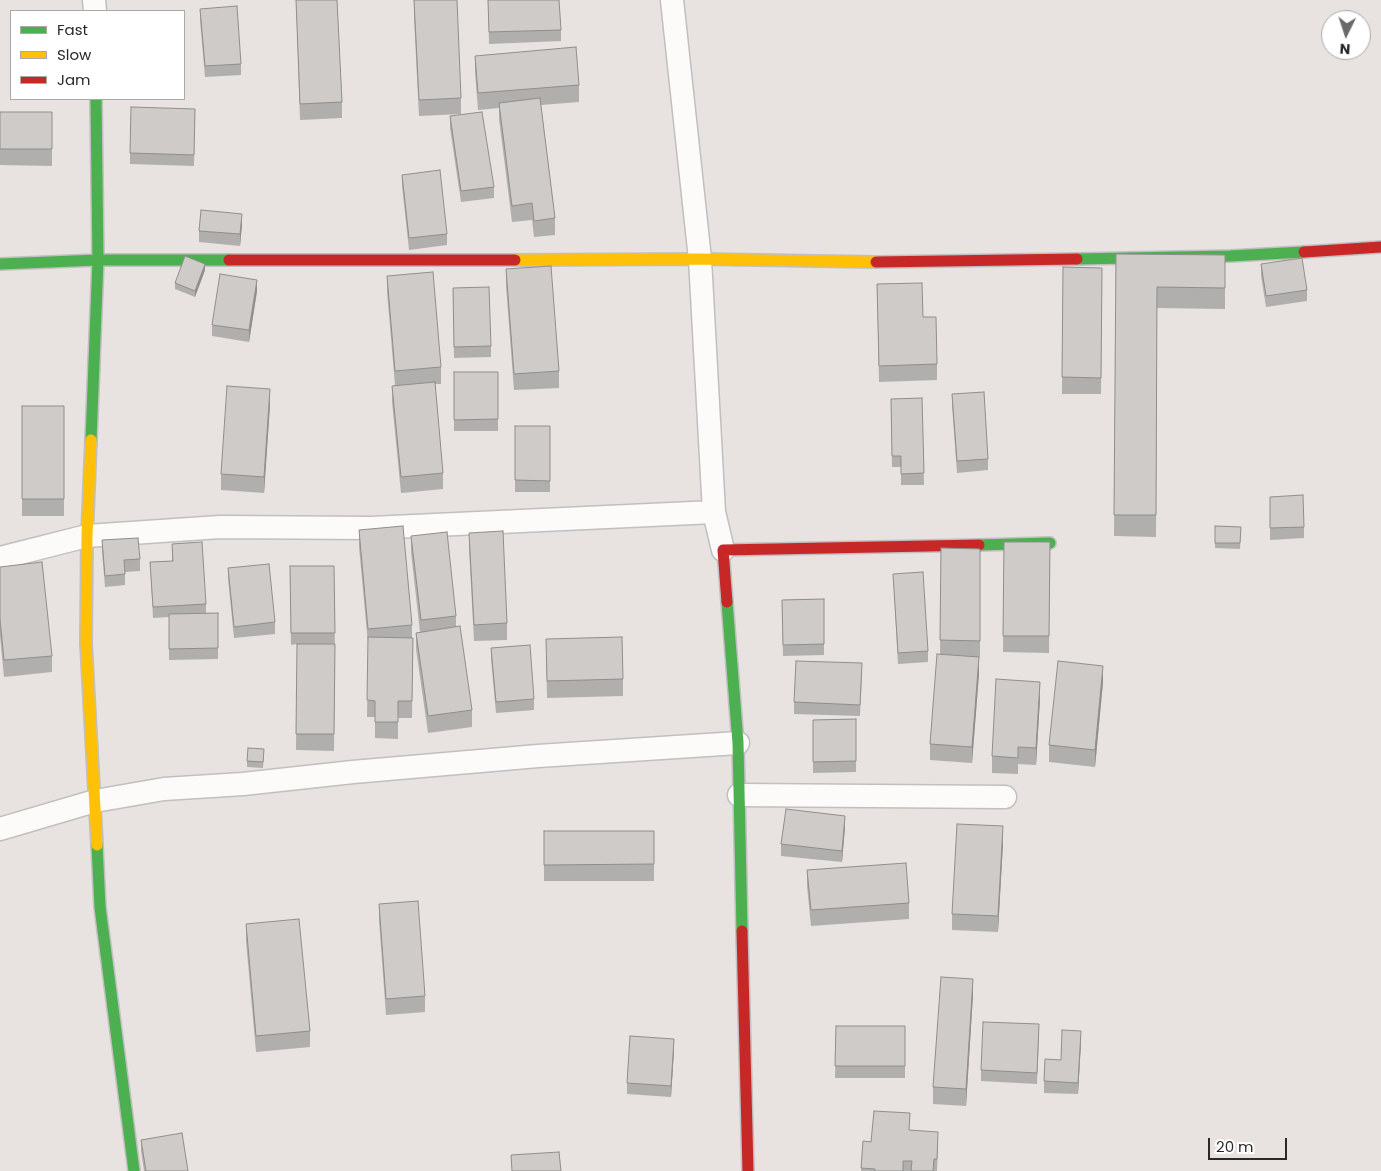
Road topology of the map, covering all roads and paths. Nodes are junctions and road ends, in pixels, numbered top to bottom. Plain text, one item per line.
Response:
1 (672, 0) edge
2 (96, 100) edge
3 (1381, 247) edge
4 (700, 259) junction
5 (98, 260) junction
6 (0, 264) edge
7 (714, 512) junction
8 (87, 536) junction
9 (1050, 543) edge
10 (723, 550) junction
11 (0, 558) edge
12 (738, 743) junction
13 (739, 795) junction
14 (1006, 797) dead end
15 (95, 801) junction
16 (0, 829) edge
17 (134, 1171) edge
18 (748, 1171) edge

1 - 4 street
2 - 5 street
3 - 4 street
4 - 5 street
4 - 7 street
5 - 6 street
5 - 8 street
7 - 8 street
7 - 10 street
8 - 11 street
8 - 15 street
9 - 10 street
10 - 12 street
12 - 13 street
12 - 15 street
13 - 14 street
13 - 18 street
15 - 16 street
15 - 17 street

